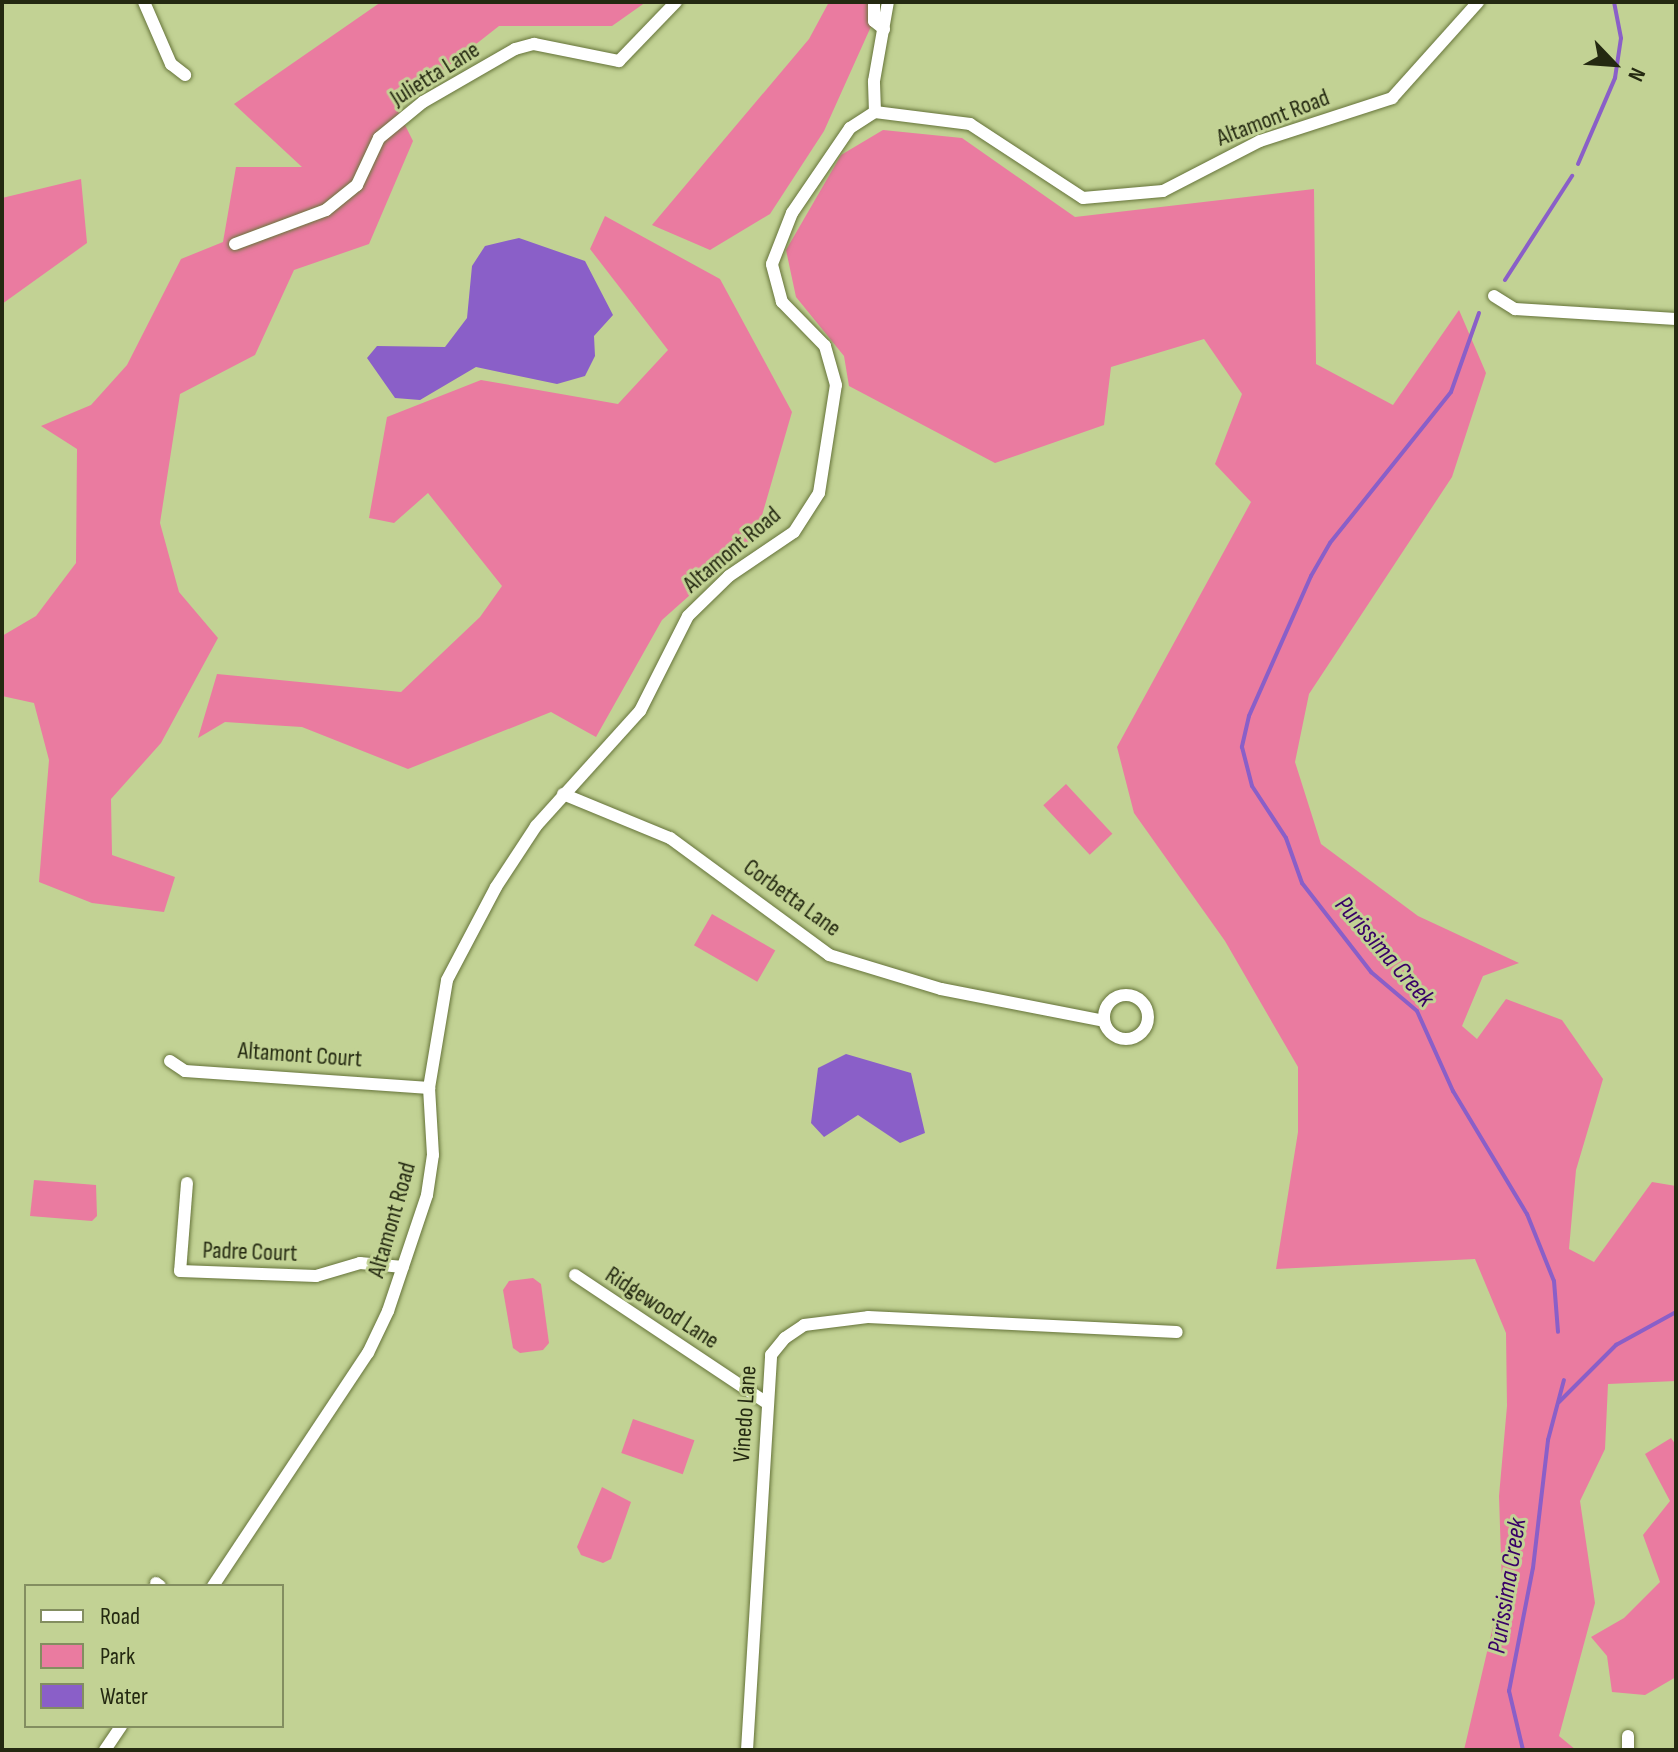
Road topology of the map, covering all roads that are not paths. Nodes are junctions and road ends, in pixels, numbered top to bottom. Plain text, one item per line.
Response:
1 (144, 2) edge
2 (676, 2) edge
3 (874, 2) edge
4 (888, 2) edge
5 (1478, 2) edge
6 (884, 29) junction
7 (185, 75) dead end
8 (875, 112) junction
9 (235, 244) dead end
10 (1494, 296) dead end
11 (1676, 319) edge
12 (563, 794) junction
13 (1104, 1021) dead end
14 (170, 1061) dead end
15 (429, 1088) junction
16 (187, 1183) dead end
17 (403, 1267) junction
18 (575, 1275) dead end
19 (1177, 1332) dead end
20 (767, 1403) junction
21 (214, 1584) edge
22 (120, 1728) edge
23 (1628, 1736) dead end
24 (105, 1750) edge
25 (747, 1750) edge
26 (1628, 1750) edge

1 - 7 street
2 - 9 street, Julietta Lane
3 - 6 street
4 - 6 street
5 - 8 street, Altamont Road
6 - 8 street
8 - 12 street, Altamont Road
10 - 11 street
12 - 13 street, Corbetta Lane
12 - 15 street, Altamont Road
14 - 15 street, Altamont Court
15 - 17 street, Altamont Road
16 - 17 street, Padre Court
17 - 21 street, Altamont Road
18 - 20 street, Ridgewood Lane
19 - 20 street, Vinedo Lane
20 - 25 street, Vinedo Lane
22 - 24 street
23 - 26 street

